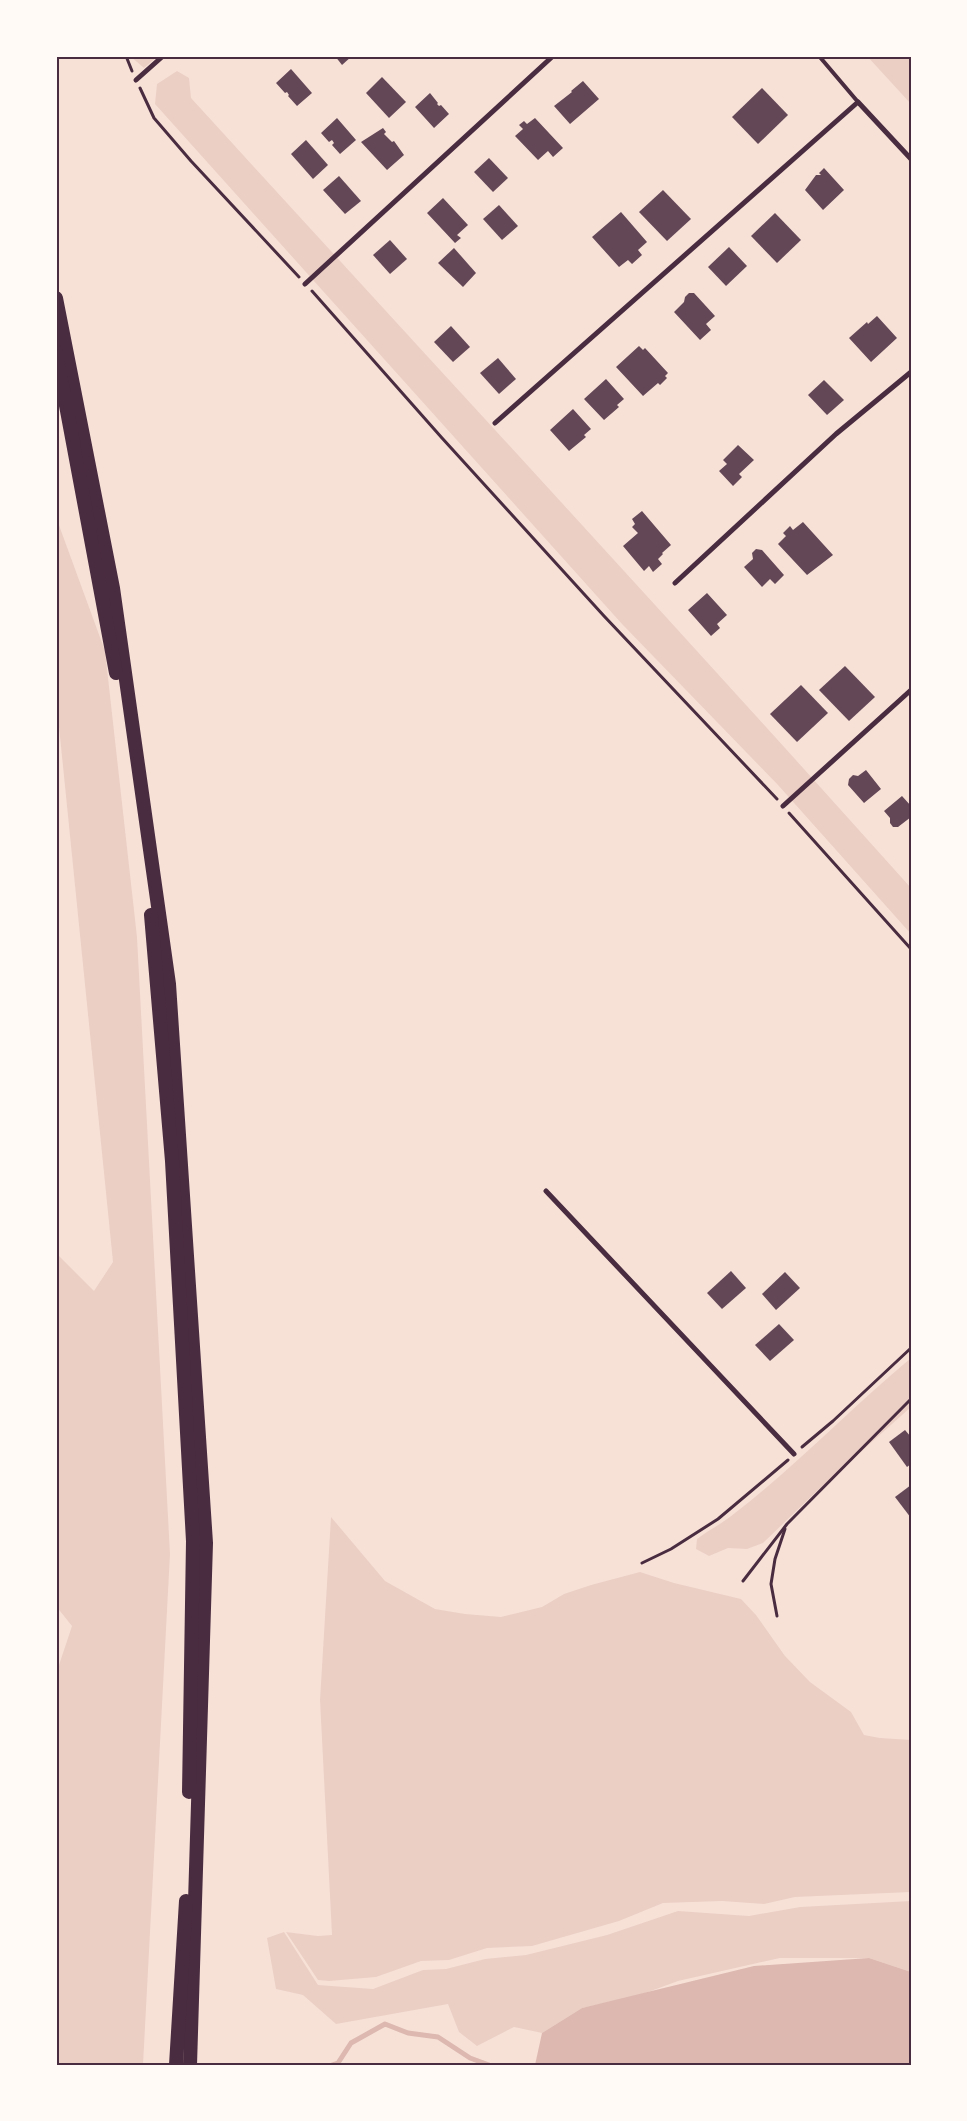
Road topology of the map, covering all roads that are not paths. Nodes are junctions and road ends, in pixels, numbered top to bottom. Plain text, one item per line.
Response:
1 (163, 56) edge
2 (553, 56) edge
3 (819, 56) edge
4 (136, 80) road end
5 (858, 102) junction
6 (911, 159) edge
7 (305, 284) road end
8 (56, 298) edge
9 (56, 352) edge
10 (911, 372) edge
11 (495, 424) dead end
12 (675, 583) dead end
13 (911, 690) edge
14 (783, 806) road end
15 (546, 1191) dead end
16 (794, 1454) road end
17 (176, 2065) edge
18 (190, 2065) edge

1 - 4 street
2 - 7 street
3 - 5 lane
5 - 6 street
5 - 11 street
8 - 18 highway
9 - 17 highway
10 - 12 street
13 - 14 street
15 - 16 street

